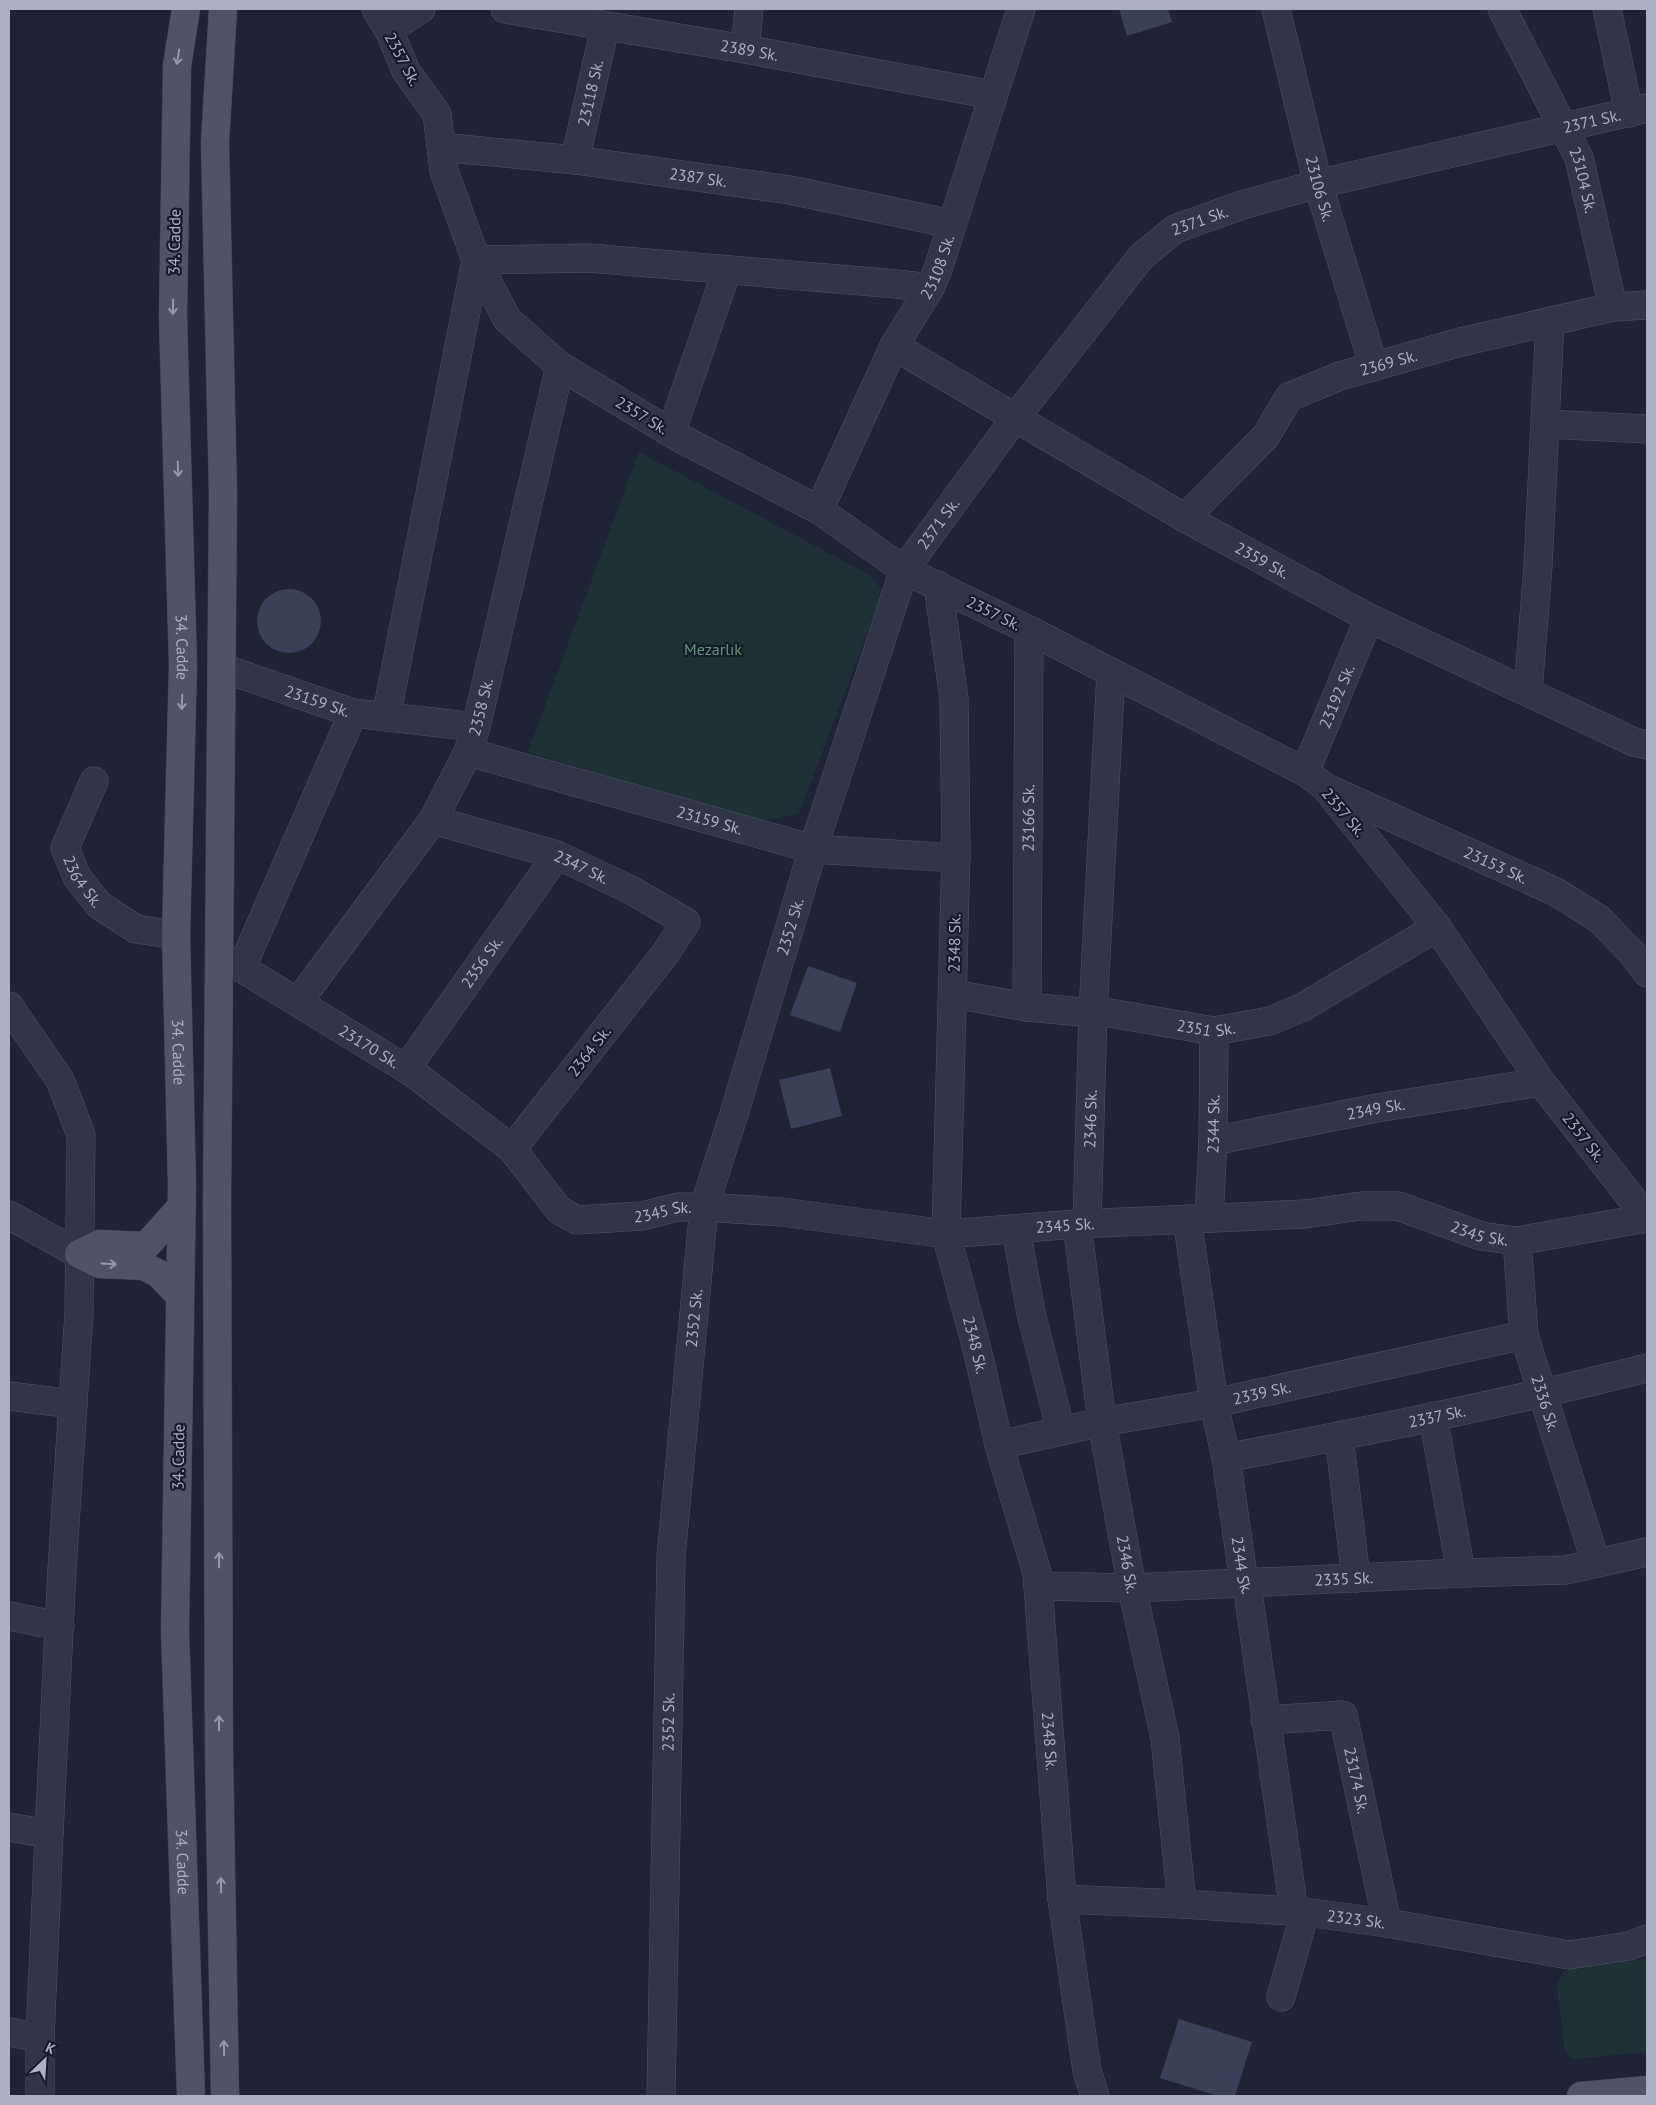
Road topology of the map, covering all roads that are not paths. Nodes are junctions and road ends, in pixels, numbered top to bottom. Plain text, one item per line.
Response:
1 (186, 9) edge
2 (223, 9) edge
3 (421, 9) edge
4 (505, 9) edge
5 (749, 9) edge
6 (1021, 9) edge
7 (1276, 9) edge
8 (1502, 9) edge
9 (1607, 9) edge
10 (382, 20) edge
11 (605, 27) junction
12 (745, 49) junction
13 (993, 95) junction
14 (1638, 111) edge
15 (1563, 128) junction
16 (441, 148) junction
17 (575, 160) junction
18 (1318, 184) junction
19 (952, 224) junction
20 (476, 260) junction
21 (727, 270) junction
22 (930, 288) junction
23 (1614, 306) junction
24 (1647, 306) edge
25 (1550, 321) junction
26 (894, 346) junction
27 (560, 366) junction
28 (1374, 367) junction
29 (1015, 418) junction
30 (1546, 424) junction
31 (1647, 429) edge
32 (671, 433) junction
33 (819, 510) junction
34 (1185, 518) junction
35 (904, 570) junction
36 (938, 585) junction
37 (1369, 618) junction
38 (1029, 630) junction
39 (222, 668) junction
40 (1111, 672) junction
41 (1528, 691) junction
42 (354, 713) junction
43 (386, 717) junction
44 (472, 740) junction
45 (1647, 744) edge
46 (94, 780) dead end
47 (1315, 780) junction
48 (433, 820) junction
49 (813, 849) junction
50 (557, 855) junction
51 (956, 858) junction
52 (1437, 927) junction
53 (176, 935) junction
54 (665, 954) joint
55 (1643, 958) edge
56 (231, 961) junction
57 (953, 994) junction
58 (298, 1002) junction
59 (9, 1006) edge
60 (1027, 1007) junction
61 (1093, 1013) junction
62 (1214, 1031) junction
63 (406, 1068) junction
64 (1541, 1082) junction
65 (1213, 1141) junction
66 (512, 1148) junction
67 (182, 1206) junction
68 (704, 1207) junction
69 (9, 1215) edge
70 (1647, 1218) edge
71 (1198, 1219) junction
72 (1082, 1224) junction
73 (1016, 1228) junction
74 (946, 1234) junction
75 (1517, 1240) junction
76 (79, 1254) junction
77 (145, 1256) junction
78 (180, 1296) junction
79 (1524, 1335) junction
80 (1647, 1368) edge
81 (1542, 1394) junction
82 (9, 1396) edge
83 (1214, 1403) junction
84 (73, 1404) junction
85 (1434, 1416) junction
86 (1102, 1422) junction
87 (1061, 1431) junction
88 (1339, 1436) junction
89 (999, 1445) junction
90 (1226, 1458) junction
91 (1647, 1552) edge
92 (1596, 1563) junction
93 (1461, 1573) junction
94 (1356, 1578) junction
95 (1244, 1582) junction
96 (1038, 1586) junction
97 (1132, 1588) junction
98 (9, 1616) edge
99 (60, 1626) junction
100 (1265, 1720) junction
101 (9, 1827) edge
102 (48, 1834) junction
103 (1062, 1899) junction
104 (1182, 1904) junction
105 (1300, 1912) junction
106 (1387, 1923) junction
107 (1647, 1939) edge
108 (1281, 1997) dead end
109 (9, 2032) edge
110 (40, 2038) junction
111 (1647, 2090) edge
112 (40, 2096) edge
113 (191, 2096) edge
114 (225, 2096) edge
115 (661, 2096) edge
116 (1095, 2096) edge
117 (1581, 2096) edge

1 -> 53 main road, 34. Cadde
2 - 39 main road
3 - 10 street
4 - 11 street, 2389 Sk.
5 - 12 street
6 - 13 street, 23108 Sk.
7 - 18 street, 23106 Sk.
8 - 15 street, 23104 Sk.
9 - 14 street
10 - 16 street, 2357 Sk.
11 - 12 street, 2389 Sk.
11 - 17 street, 23118 Sk.
12 - 13 street, 2389 Sk.
13 - 19 street, 23108 Sk.
14 - 15 street, 2371 Sk.
15 - 18 street, 2371 Sk.
15 - 23 street, 23104 Sk.
16 - 17 street, 2387 Sk.
16 - 20 street, 2357 Sk.
17 - 19 street, 2387 Sk.
18 - 28 street, 23106 Sk.
18 - 29 street, 2371 Sk.
19 - 22 street, 23108 Sk.
20 - 21 street
20 - 27 street, 2357 Sk.
20 - 43 street
21 - 22 street
21 - 32 street
22 - 26 street, 23108 Sk.
23 - 24 street, 2369 Sk.
23 - 25 street, 2369 Sk.
25 - 28 street, 2369 Sk.
25 - 30 street
26 - 29 street, 2359 Sk.
26 - 33 street, 23108 Sk.
27 - 32 street, 2357 Sk.
27 - 44 street, 2358 Sk.
28 - 34 street, 2369 Sk.
29 - 34 street, 2359 Sk.
29 - 35 street, 2371 Sk.
30 - 31 street
30 - 41 street
32 - 33 street, 2357 Sk.
33 - 35 street, 2357 Sk.
34 - 37 street, 2359 Sk.
35 - 36 street, 2357 Sk.
35 - 49 street, 2352 Sk.
36 - 38 street, 2357 Sk.
36 - 51 street, 2348 Sk.
37 - 41 street, 2359 Sk.
37 - 47 street, 23192 Sk.
38 - 40 street, 2357 Sk.
38 - 60 street, 23166 Sk.
39 - 42 street, 23159 Sk.
39 - 56 main road
40 - 47 street, 2357 Sk.
40 - 61 street, 2346 Sk.
41 - 45 street, 2359 Sk.
42 - 43 street, 23159 Sk.
42 - 56 street
43 - 44 street, 23159 Sk.
44 - 48 street, 2358 Sk.
44 - 49 street, 23159 Sk.
46 - 53 street, 2364 Sk.
47 - 52 street, 2357 Sk.
47 - 55 street, 23153 Sk.
48 - 50 street, 2347 Sk.
48 - 58 street, 2358 Sk.
49 - 51 street, 23159 Sk.
49 - 68 street, 2352 Sk.
50 - 54 street, 2347 Sk.
50 - 63 street, 2356 Sk.
51 - 57 street, 2348 Sk.
52 - 62 street, 2351 Sk.
52 - 64 street, 2357 Sk.
53 - 67 main road, 34. Cadde
54 - 66 street, 2364 Sk.
56 - 58 street, 23170 Sk.
114 -> 56 main road
57 - 60 street, 2351 Sk.
57 - 74 street, 2348 Sk.
58 - 63 street, 23170 Sk.
59 - 76 street
60 - 61 street, 2351 Sk.
61 - 62 street, 2351 Sk.
61 - 72 street, 2346 Sk.
62 - 65 street, 2344 Sk.
63 - 66 street, 23170 Sk.
64 - 65 street, 2349 Sk.
64 - 70 street, 2357 Sk.
65 - 71 street, 2344 Sk.
66 - 68 street, 2345 Sk.
67 - 77 main road
67 - 78 main road, 34. Cadde
68 - 74 street, 2345 Sk.
68 - 115 street, 2352 Sk.
69 - 76 street
70 - 75 street, 2345 Sk.
71 - 72 street, 2345 Sk.
71 - 75 street, 2345 Sk.
71 - 83 street, 2344 Sk.
72 - 73 street, 2345 Sk.
72 - 86 street, 2346 Sk.
73 - 74 street, 2345 Sk.
73 - 87 street
74 - 89 street, 2348 Sk.
75 - 79 street, 2336 Sk.
76 - 77 main road
76 - 84 street
77 - 78 main road
78 - 113 main road, 34. Cadde
79 - 81 street, 2336 Sk.
79 - 83 street, 2339 Sk.
80 - 81 street, 2337 Sk.
81 - 85 street, 2337 Sk.
81 - 92 street, 2336 Sk.
82 - 84 street
83 - 86 street, 2339 Sk.
83 - 90 street, 2344 Sk.
84 - 99 street
85 - 88 street, 2337 Sk.
85 - 93 street
86 - 87 street, 2339 Sk.
86 - 97 street, 2346 Sk.
87 - 89 street, 2339 Sk.
88 - 90 street, 2337 Sk.
88 - 94 street
89 - 96 street, 2348 Sk.
90 - 95 street, 2344 Sk.
91 - 92 street, 2335 Sk.
92 - 93 street, 2335 Sk.
93 - 94 street, 2335 Sk.
94 - 95 street, 2335 Sk.
95 - 97 street, 2335 Sk.
95 - 100 street, 2344 Sk.
96 - 97 street, 2335 Sk.
96 - 103 street, 2348 Sk.
97 - 104 street, 2346 Sk.
98 - 99 street
99 - 102 street
100 - 105 street, 2344 Sk.
100 - 106 street, 23174 Sk.
101 - 102 street
102 - 110 street
103 - 104 street, 2323 Sk.
103 - 116 street, 2348 Sk.
104 - 105 street, 2323 Sk.
105 - 106 street, 2323 Sk.
105 - 108 street, 2344 Sk.
106 - 107 street, 2323 Sk.
109 - 110 street
110 - 112 street
111 - 117 main road

